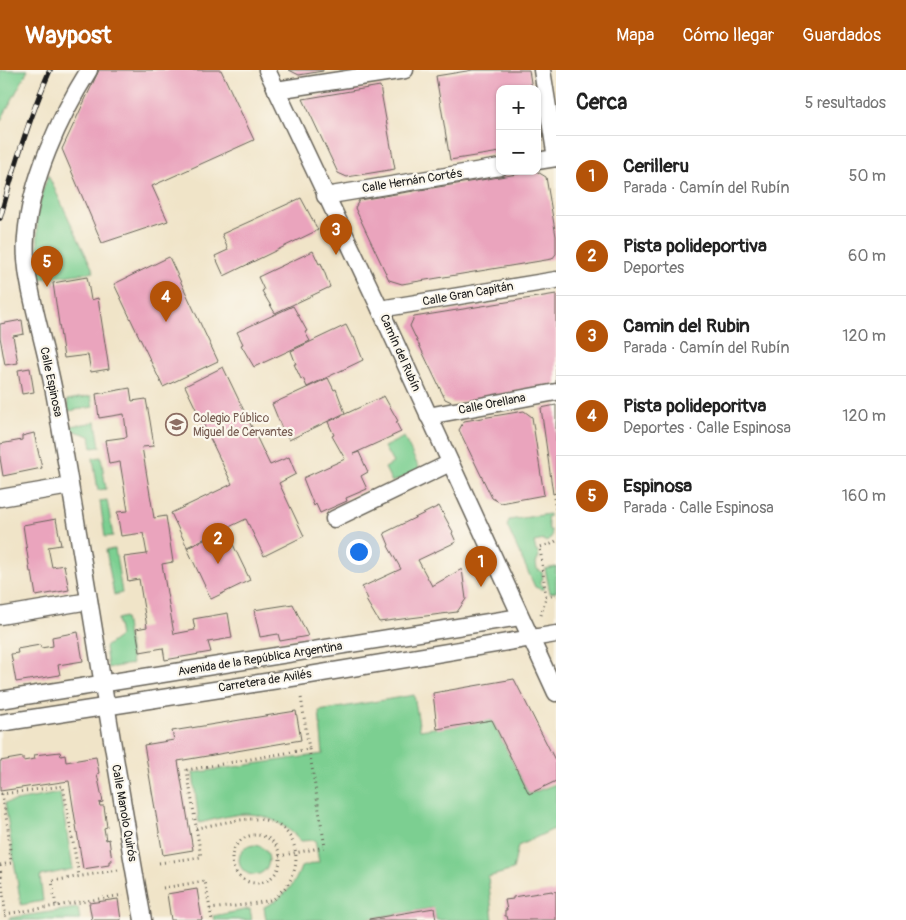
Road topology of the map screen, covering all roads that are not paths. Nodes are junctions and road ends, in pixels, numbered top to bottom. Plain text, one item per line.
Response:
1 (89, 70) edge
2 (267, 70) edge
3 (405, 70) edge
4 (542, 70) edge
5 (276, 90) junction
6 (556, 158) edge
7 (541, 160) edge
8 (496, 168) edge
9 (325, 196) junction
10 (556, 280) edge
11 (380, 309) junction
12 (556, 392) edge
13 (428, 416) junction
14 (450, 464) junction
15 (70, 486) junction
16 (0, 498) edge
17 (334, 519) dead end
18 (89, 601) junction
19 (0, 616) edge
20 (520, 617) junction
21 (556, 634) edge
22 (530, 638) junction
23 (102, 684) junction
24 (556, 694) edge
25 (0, 700) edge
26 (105, 706) junction
27 (0, 723) edge
28 (143, 920) edge

1 - 15 street, Calle Espinosa
2 - 5 street, Camín del Rubín
3 - 5 street
4 - 6 street
5 - 9 street, Camín del Rubín
6 - 7 street
8 - 9 street, Calle Hernán Cortés
9 - 11 street, Camín del Rubín
10 - 11 street, Calle Gran Capitán
11 - 13 street, Camín del Rubín
12 - 13 street, Calle Orellana
13 - 14 street, Camín del Rubín
14 - 17 street
14 - 20 street, Camín del Rubín
15 - 16 street
15 - 18 street, Calle Espinosa
18 - 19 street
18 - 23 street, Calle Espinosa
20 - 22 street, Camín del Rubín
20 - 23 street, Avenida de la República Argentina
21 - 22 street
22 - 24 street, Camín del Rubín
22 - 26 street, Carretera de Avilés
23 - 25 street, Avenida de la República Argentina
23 - 26 street, Calle Espinosa
26 - 27 street, Carretera de Avilés
26 - 28 street, Calle Manolo Quirós

